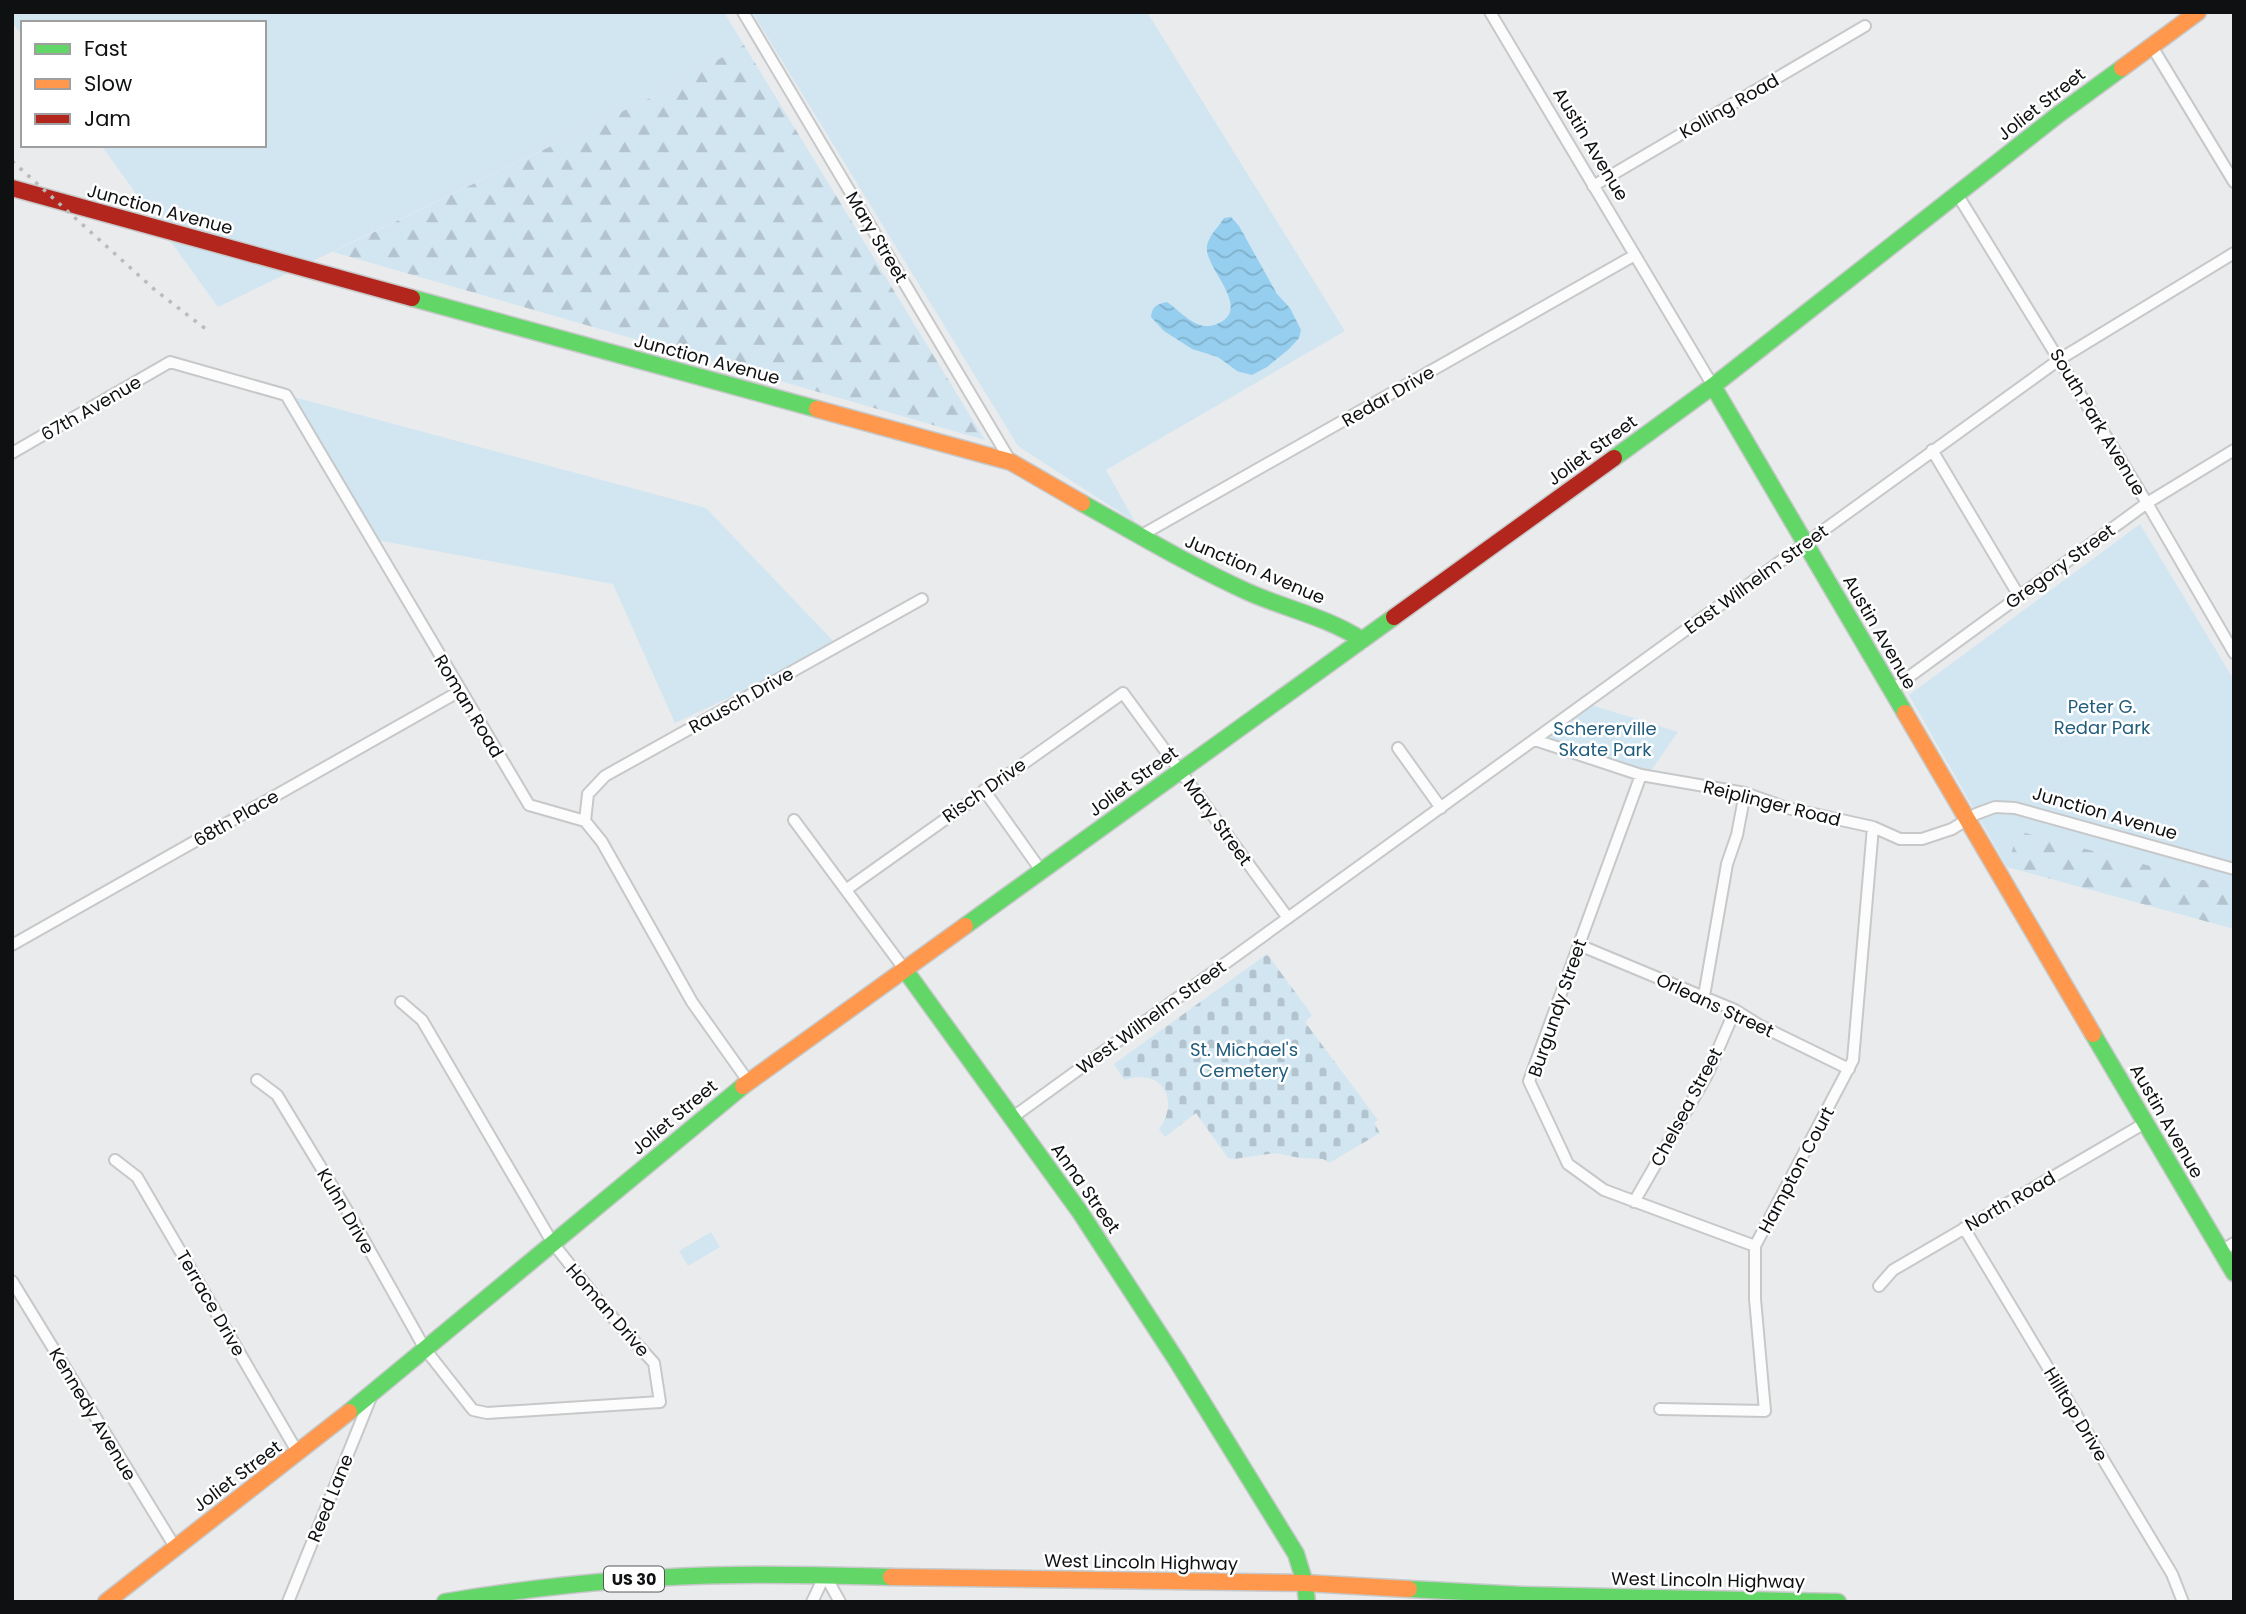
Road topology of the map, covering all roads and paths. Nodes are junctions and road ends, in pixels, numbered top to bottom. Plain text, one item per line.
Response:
1 (743, 12) edge
2 (1490, 12) edge
3 (2198, 12) edge
4 (1865, 26) dead end
5 (2151, 45) junction
6 (2234, 182) edge
7 (1593, 186) junction
8 (12, 188) edge
9 (1957, 194) junction
10 (2234, 253) edge
11 (1635, 255) junction
12 (2060, 359) junction
13 (170, 362) joint
14 (1713, 386) junction
15 (1932, 450) junction
16 (2234, 450) edge
17 (12, 453) edge
18 (1011, 462) junction
19 (2147, 503) junction
20 (1140, 536) junction
21 (1805, 544) junction
22 (2019, 596) junction
23 (922, 599) dead end
24 (1362, 640) junction
25 (2233, 649) edge
26 (1891, 690) junction
27 (460, 691) junction
28 (1123, 693) joint
29 (1535, 740) junction
30 (1398, 748) dead end
31 (1180, 771) junction
32 (1642, 775) junction
33 (984, 790) junction
34 (1745, 793) junction
35 (1441, 808) junction
36 (794, 820) dead end
37 (1967, 820) junction
38 (585, 821) junction
39 (1874, 828) junction
40 (2234, 869) edge
41 (1042, 872) junction
42 (847, 889) junction
43 (1288, 918) junction
44 (1579, 945) junction
45 (12, 946) edge
46 (905, 970) junction
47 (1704, 996) junction
48 (401, 1002) dead end
49 (1735, 1010) junction
50 (1849, 1069) junction
51 (257, 1080) dead end
52 (748, 1081) junction
53 (1013, 1117) junction
54 (2145, 1123) junction
55 (115, 1160) dead end
56 (1634, 1202) junction
57 (1965, 1228) junction
58 (552, 1242) junction
59 (1755, 1246) junction
60 (2227, 1247) edge
61 (2234, 1273) edge
62 (12, 1281) edge
63 (1879, 1286) dead end
64 (425, 1349) junction
65 (372, 1394) junction
66 (1660, 1409) dead end
67 (298, 1453) junction
68 (174, 1547) junction
69 (825, 1576) junction
70 (1305, 1583) junction
71 (1523, 1598) edge
72 (106, 1602) edge
73 (288, 1602) edge
74 (445, 1602) edge
75 (812, 1602) edge
76 (840, 1602) edge
77 (1307, 1602) edge
78 (1838, 1602) edge
79 (2183, 1602) edge

1 - 18 street, Mary Street
2 - 7 street, Austin Avenue
3 - 5 street, Joliet Street
4 - 7 street, Kolling Road
5 - 6 street
5 - 9 street, Joliet Street
7 - 11 street, Austin Avenue
8 - 18 street, Junction Avenue
9 - 12 street, South Park Avenue
9 - 14 street, Joliet Street
10 - 12 street, East Wilhelm Street
11 - 14 street, Austin Avenue
11 - 20 street, Redar Drive
12 - 15 street, East Wilhelm Street
12 - 19 street, South Park Avenue
13 - 17 street, 67th Avenue
13 - 27 street, Roman Road
14 - 21 street, Austin Avenue
14 - 24 street, Joliet Street
15 - 21 street, East Wilhelm Street
15 - 22 street
16 - 19 street, Gregory Street
18 - 20 street, Junction Avenue
19 - 22 street, Gregory Street
19 - 25 street, South Park Avenue
20 - 24 street, Junction Avenue
21 - 26 street, Austin Avenue
21 - 29 street, East Wilhelm Street
22 - 26 street, Gregory Street
23 - 38 street, Rausch Drive
24 - 31 street, Joliet Street
26 - 37 street, Austin Avenue
27 - 38 street, Roman Road
27 - 45 street, 68th Place
28 - 31 street, Mary Street
28 - 33 street, Risch Drive
29 - 32 street, Reiplinger Road
29 - 35 street, East Wilhelm Street
30 - 35 street
31 - 41 street, Joliet Street
31 - 43 street, Mary Street
32 - 34 street, Reiplinger Road
32 - 44 street, Burgundy Street
33 - 41 street
33 - 42 street, Risch Drive
34 - 39 street, Reiplinger Road
34 - 47 street
35 - 43 street, East Wilhelm Street
36 - 42 street, Anna Street
37 - 39 street, Reiplinger Road
37 - 40 street, Junction Avenue
37 - 54 street, Austin Avenue
38 - 52 street
39 - 50 street, Hampton Court
41 - 46 street, Joliet Street
42 - 46 street, Anna Street
43 - 53 street, West Wilhelm Street
44 - 47 street, Orleans Street
44 - 56 street, Burgundy Street
46 - 52 street, Joliet Street
46 - 53 street, Anna Street
47 - 49 street, Orleans Street
48 - 58 street, Homan Drive
49 - 50 street, Orleans Street
49 - 56 street, Chelsea Street
50 - 59 street, Hampton Court
51 - 64 street, Kuhn Drive
52 - 58 street, Joliet Street
53 - 70 street, Anna Street
54 - 57 street, North Road
54 - 60 street, Austin Avenue
55 - 67 street, Terrace Drive
56 - 59 street, Burgundy Street
57 - 63 street, North Road
57 - 79 street, Hilltop Drive
58 - 64 street, Joliet Street
58 - 64 street, Homan Drive
59 - 66 street, Hampton Court
60 - 61 street, Austin Avenue
62 - 68 street, Kennedy Avenue
64 - 65 street, Joliet Street
65 - 67 street, Joliet Street
65 - 73 street, Reed Lane
67 - 68 street, Joliet Street
68 - 72 street, Joliet Street
69 - 70 street, West Lincoln Highway / US 30
69 - 74 street, West Lincoln Highway / US 30
69 - 75 street
69 - 76 street
70 - 71 street, West Lincoln Highway / US 30
70 - 77 street, Anna Street
71 - 78 street, West Lincoln Highway / US 30

